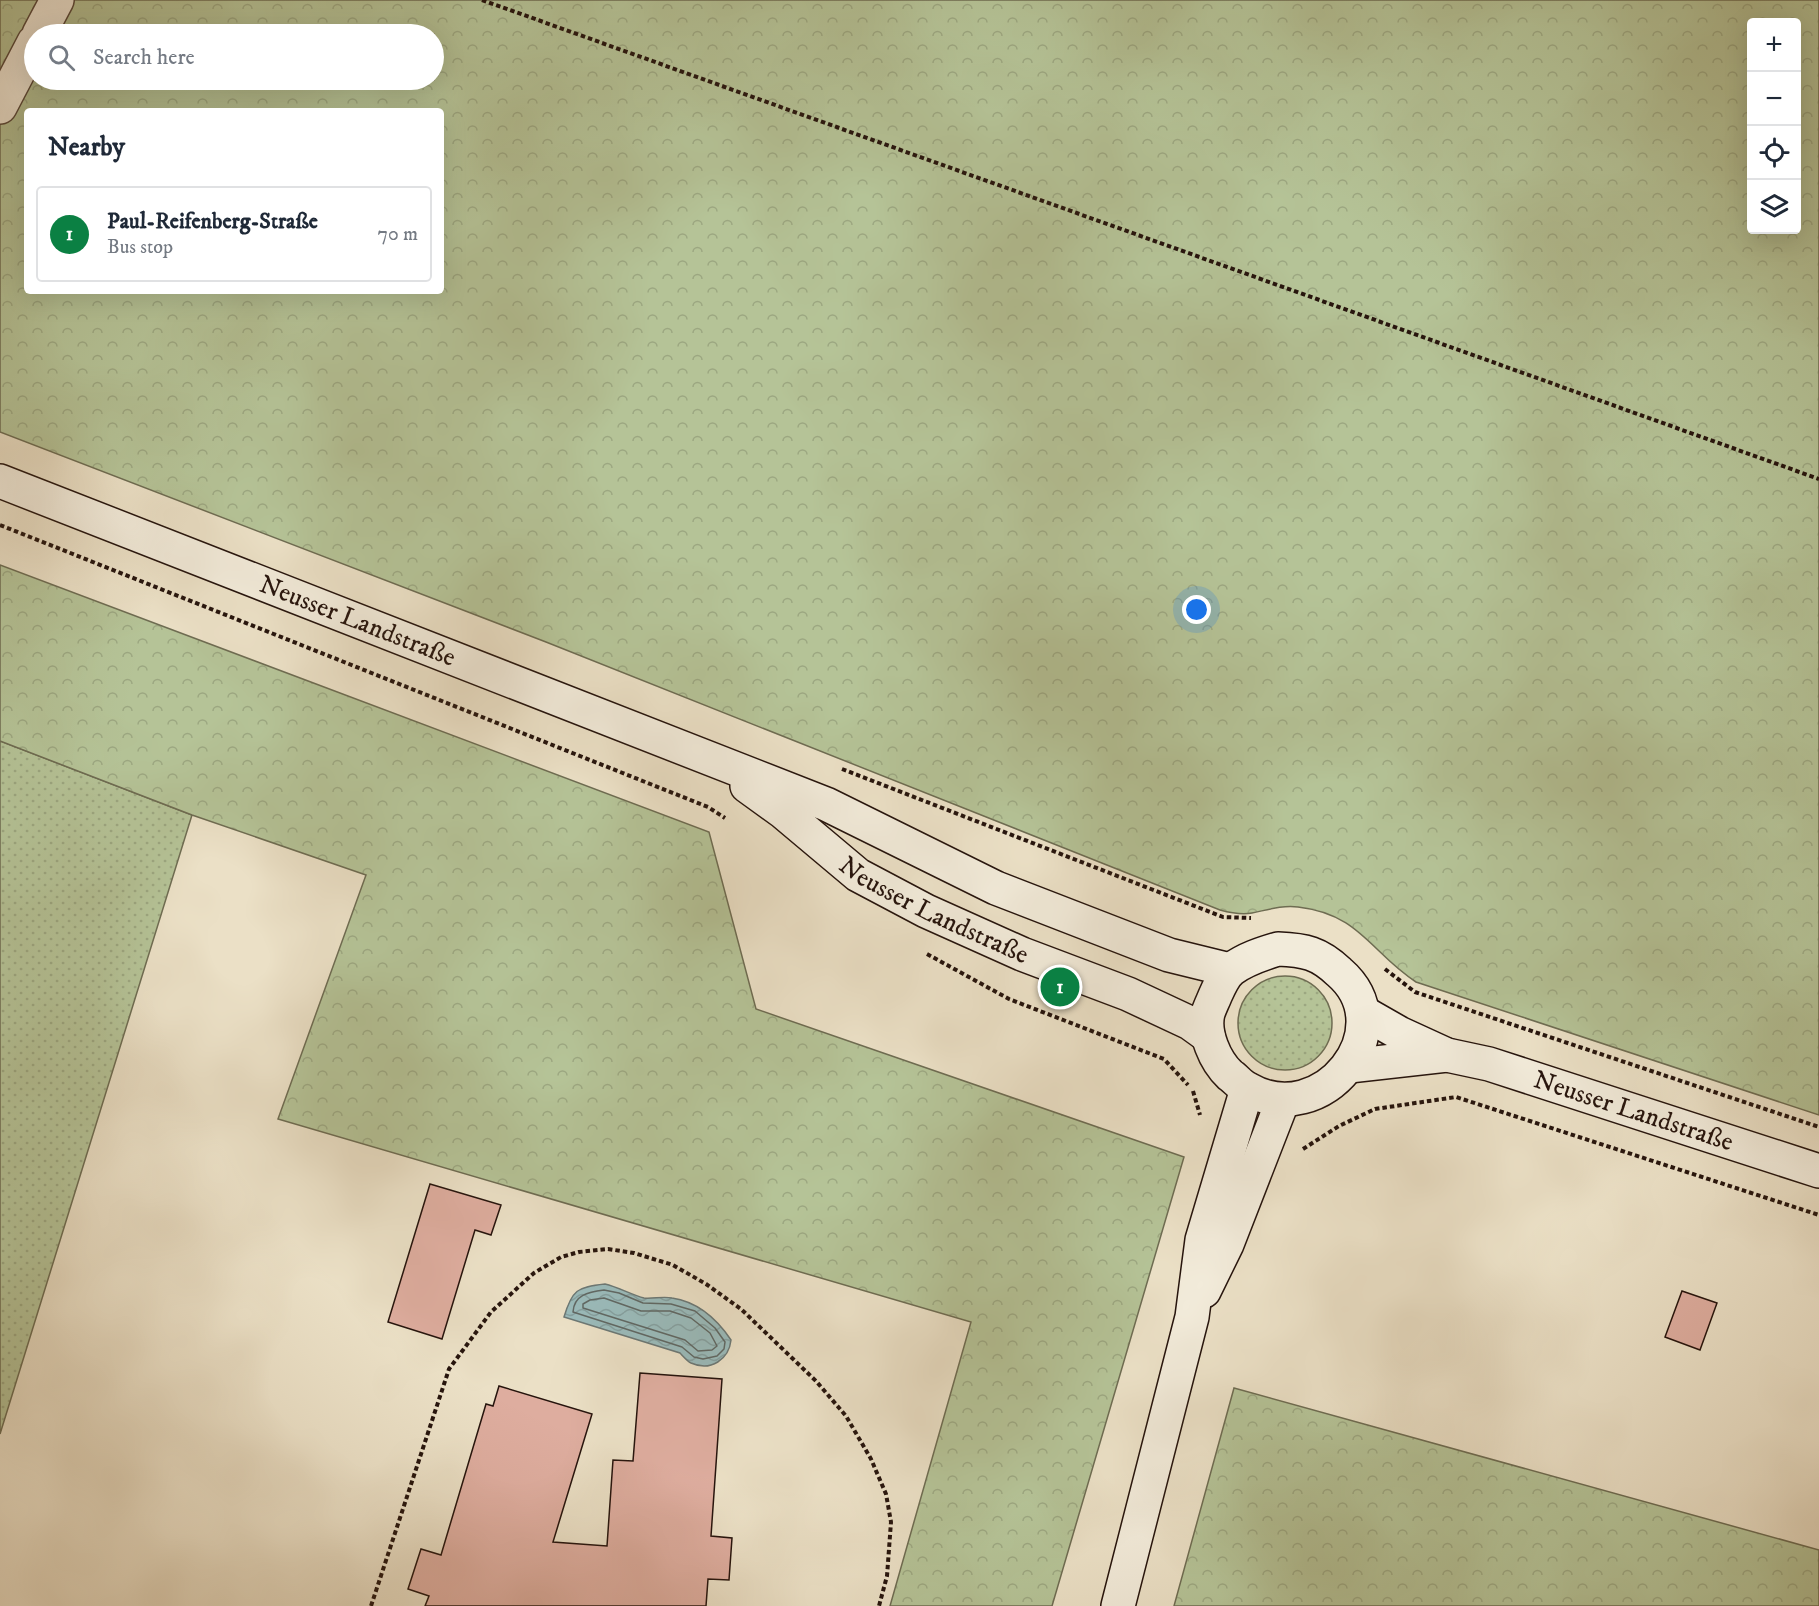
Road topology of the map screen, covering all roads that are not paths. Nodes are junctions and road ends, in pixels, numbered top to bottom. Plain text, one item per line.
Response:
1 (57, 0) edge
2 (44, 24) edge
3 (24, 61) edge
4 (0, 107) edge
5 (0, 481) edge
6 (714, 762) junction
7 (1230, 970) junction
8 (1364, 1013) junction
9 (1208, 1036) junction
10 (1447, 1055) junction
11 (1349, 1066) junction
12 (1246, 1089) junction
13 (1283, 1100) junction
14 (1819, 1171) edge
15 (1192, 1317) junction
16 (1118, 1606) edge

1 - 2 main road
3 - 4 main road
5 - 6 main road, Neusser Landstraße
6 - 7 main road, Neusser Landstraße
6 - 9 main road, Neusser Landstraße
7 - 8 main road
7 - 9 main road
8 - 10 main road, Neusser Landstraße
8 - 11 main road
9 - 12 main road
10 - 11 main road, Neusser Landstraße
10 - 14 main road, Neusser Landstraße
11 - 13 main road
12 - 13 main road
12 - 15 main road
13 - 15 main road
15 - 16 main road

